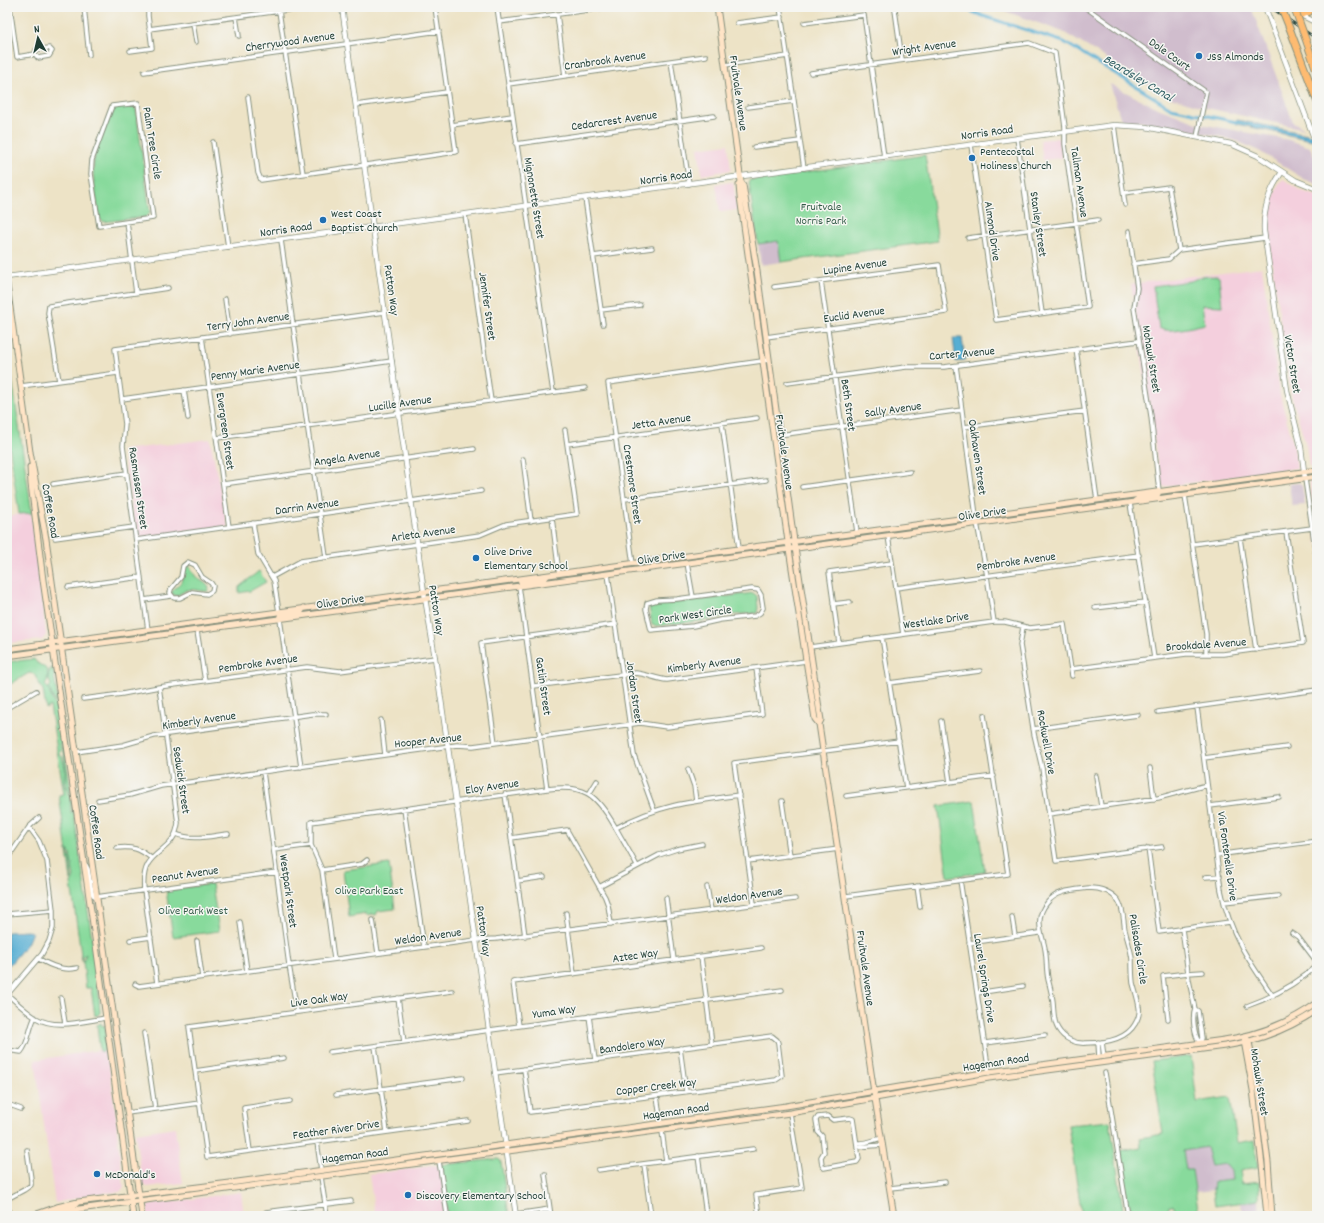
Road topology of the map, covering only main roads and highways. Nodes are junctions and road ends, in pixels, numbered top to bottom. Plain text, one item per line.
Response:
1 (716, 7) edge
2 (1281, 7) edge
3 (1294, 7) edge
4 (1314, 7) edge
5 (1301, 15) road end
6 (1317, 72) edge
7 (1317, 101) edge
8 (741, 179) junction
9 (754, 255) junction
10 (748, 256) junction
11 (7, 286) edge
12 (30, 452) junction
13 (1317, 470) edge
14 (1317, 477) edge
15 (1159, 491) junction
16 (1132, 502) junction
17 (794, 540) junction
18 (788, 541) junction
19 (795, 548) junction
20 (789, 549) junction
21 (710, 553) junction
22 (687, 563) junction
23 (633, 564) junction
24 (608, 574) junction
25 (548, 575) junction
26 (519, 586) junction
27 (304, 608) junction
28 (279, 612) junction
29 (224, 619) junction
30 (280, 619) junction
31 (253, 623) junction
32 (148, 630) junction
33 (197, 631) junction
34 (125, 641) junction
35 (60, 642) junction
36 (52, 643) junction
37 (7, 649) edge
38 (53, 650) junction
39 (61, 650) junction
40 (7, 656) edge
41 (806, 661) junction
42 (814, 676) junction
43 (63, 716) junction
44 (819, 724) junction
45 (76, 752) junction
46 (69, 756) junction
47 (80, 783) junction
48 (1317, 1003) edge
49 (1317, 1010) edge
50 (1245, 1037) junction
51 (1246, 1042) junction
52 (1200, 1043) junction
53 (1167, 1053) junction
54 (1102, 1057) junction
55 (112, 1059) junction
56 (1072, 1067) junction
57 (951, 1079) junction
58 (920, 1091) junction
59 (124, 1092) junction
60 (874, 1092) junction
61 (875, 1099) junction
62 (826, 1100) junction
63 (790, 1113) junction
64 (694, 1119) junction
65 (661, 1124) junction
66 (662, 1131) junction
67 (625, 1136) junction
68 (350, 1166) junction
69 (321, 1170) junction
70 (321, 1177) junction
71 (285, 1181) junction
72 (230, 1183) junction
73 (139, 1194) junction
74 (197, 1194) junction
75 (130, 1195) junction
76 (78, 1202) junction
77 (140, 1202) junction
78 (131, 1203) junction
79 (71, 1214) edge
80 (31, 1216) edge
81 (41, 1216) edge
82 (52, 1216) edge
83 (133, 1216) edge
84 (142, 1216) edge
85 (894, 1216) edge
86 (1267, 1216) edge
87 (1272, 1216) edge

1 - 8 main road, Fruitvale Avenue
2 - 7 highway, bridge
3 - 6 highway, bridge
4 - 5 highway
8 - 9 main road, Fruitvale Avenue
8 - 10 main road, Fruitvale Avenue
9 - 10 main road
9 - 17 main road, Fruitvale Avenue
10 - 18 main road, Fruitvale Avenue
11 - 12 main road, Coffee Road
12 - 35 main road, Coffee Road
12 - 36 main road, Coffee Road
13 - 15 main road, Olive Drive
14 - 16 main road, Olive Drive
15 - 16 main road
15 - 17 main road, Olive Drive
16 - 19 main road, Olive Drive
17 - 18 main road, Olive Drive
17 - 19 main road, Fruitvale Avenue
18 - 20 main road, Fruitvale Avenue
18 - 21 main road, Olive Drive
19 - 20 main road, Olive Drive
19 - 42 main road, Fruitvale Avenue
20 - 22 main road, Olive Drive
20 - 41 main road, Fruitvale Avenue
21 - 22 main road
21 - 23 main road, Olive Drive
22 - 24 main road, Olive Drive
23 - 24 main road
23 - 25 main road, Olive Drive
24 - 26 main road, Olive Drive
25 - 26 main road
25 - 27 main road, Olive Drive
26 - 30 main road, Olive Drive
27 - 28 main road, Olive Drive
27 - 30 main road
28 - 29 main road, Olive Drive
28 - 31 main road
29 - 32 main road, Olive Drive
29 - 33 main road
30 - 31 main road, Olive Drive
31 - 33 main road, Olive Drive
32 - 34 main road
32 - 35 main road, Olive Drive
33 - 34 main road, Olive Drive
34 - 39 main road, Olive Drive
35 - 36 main road, Olive Drive
35 - 39 main road, Coffee Road
36 - 37 main road, Olive Drive
36 - 38 main road, Coffee Road
38 - 39 main road, Olive Drive
38 - 40 main road, Olive Drive
38 - 43 main road, Coffee Road
39 - 45 main road, Coffee Road
41 - 42 main road
41 - 44 main road, Fruitvale Avenue
42 - 44 main road, Fruitvale Avenue
43 - 45 main road
43 - 46 main road, Coffee Road
44 - 60 main road, Fruitvale Avenue
45 - 47 main road, Coffee Road
46 - 47 main road
46 - 55 main road, Coffee Road
47 - 59 main road, Coffee Road
48 - 50 main road, Hageman Road
49 - 51 main road, Hageman Road
50 - 51 main road, Mohawk Street
50 - 52 main road, Hageman Road
51 - 53 main road, Hageman Road
51 - 86 main road, Mohawk Street
51 - 87 main road, Mohawk Street
52 - 53 main road
52 - 54 main road, Hageman Road
53 - 56 main road, Hageman Road
54 - 56 main road
54 - 57 main road, Hageman Road
55 - 59 main road
55 - 75 main road, Coffee Road
56 - 58 main road, Hageman Road
57 - 58 main road
57 - 60 main road, Hageman Road
58 - 61 main road, Hageman Road
59 - 73 main road, Coffee Road
60 - 61 main road, Fruitvale Avenue
60 - 62 main road, Hageman Road
61 - 63 main road, Hageman Road
61 - 85 main road, Fruitvale Avenue
62 - 63 main road
62 - 64 main road, Hageman Road
63 - 66 main road, Hageman Road
64 - 65 main road, Hageman Road
64 - 66 main road
65 - 67 main road
65 - 68 main road, Hageman Road
66 - 67 main road, Hageman Road
67 - 70 main road, Hageman Road
68 - 69 main road, Hageman Road
68 - 70 main road
69 - 71 main road
69 - 72 main road, Hageman Road
70 - 71 main road, Hageman Road
71 - 74 main road, Hageman Road
72 - 73 main road, Hageman Road
72 - 74 main road
73 - 75 main road, Hageman Road
73 - 77 main road, Coffee Road
74 - 77 main road, Hageman Road
75 - 76 main road, Hageman Road
75 - 78 main road, Coffee Road
76 - 80 main road, Hageman Road
76 - 81 main road
77 - 78 main road, Hageman Road
77 - 84 main road, Coffee Road
78 - 79 main road, Hageman Road
78 - 83 main road, Coffee Road
79 - 82 main road, Hageman Road

